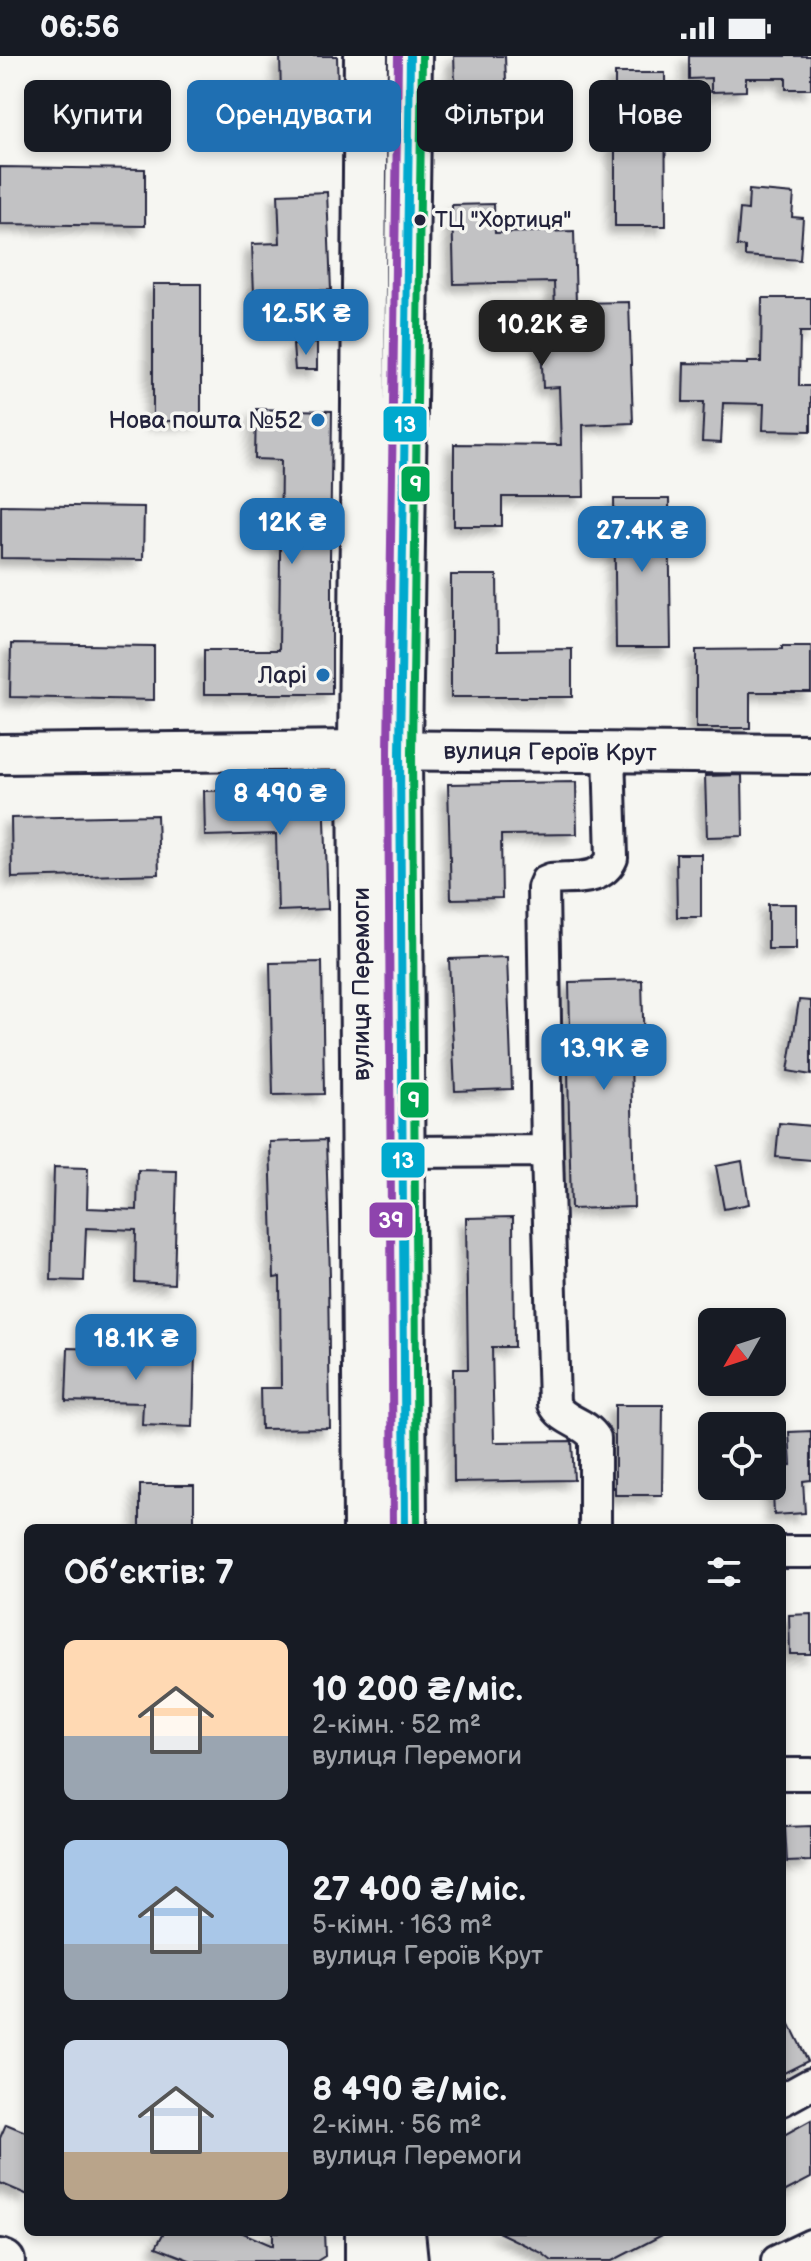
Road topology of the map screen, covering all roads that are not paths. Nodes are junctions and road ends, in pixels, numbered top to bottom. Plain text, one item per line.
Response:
1 (366, 56) edge
2 (410, 56) edge
3 (380, 750) junction
4 (609, 752) junction
5 (0, 754) edge
6 (811, 754) edge
7 (547, 1151) junction
8 (402, 1152) junction
9 (365, 1524) edge
10 (405, 1524) edge
11 (595, 1524) edge
12 (786, 1552) edge
13 (811, 1552) edge
14 (786, 1774) edge
15 (811, 1774) edge
16 (811, 2084) edge
17 (786, 2098) edge
18 (367, 2236) edge
19 (403, 2236) edge
20 (811, 2245) edge
21 (367, 2261) edge
22 (406, 2261) edge
23 (777, 2261) edge

1 - 3 main road, вулиця Перемоги
2 - 3 main road, вулиця Перемоги
3 - 4 street, вулиця Героїв Крут
3 - 5 street, вулиця Героїв Крут
3 - 8 main road, вулиця Перемоги
3 - 9 main road, вулиця Перемоги
4 - 6 street, вулиця Героїв Крут
4 - 7 street
7 - 8 street
7 - 11 street
8 - 10 main road, вулиця Перемоги
12 - 13 street
14 - 15 street
16 - 17 street
18 - 21 main road
19 - 22 main road
20 - 23 street

